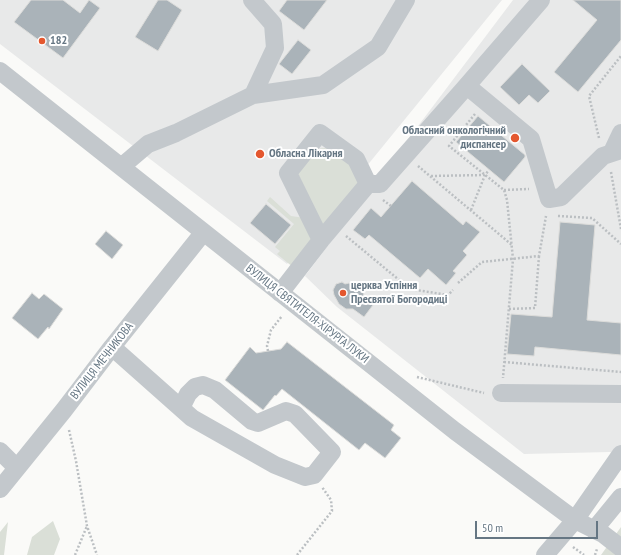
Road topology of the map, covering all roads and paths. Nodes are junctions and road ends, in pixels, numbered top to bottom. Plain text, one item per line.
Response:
1 (252, 0) edge
2 (406, 0) edge
3 (541, 0) edge
4 (621, 56) edge
5 (0, 71) edge
6 (467, 86) junction
7 (253, 95) junction
8 (485, 101) junction
9 (621, 133) edge
10 (611, 153) edge
11 (406, 155) junction
12 (121, 167) junction
13 (489, 170) dead end
14 (485, 175) junction
15 (431, 176) junction
16 (368, 184) junction
17 (545, 188) junction
18 (504, 190) junction
19 (471, 210) junction
20 (334, 225) junction
21 (621, 229) edge
22 (203, 232) junction
23 (321, 240) junction
24 (621, 244) edge
25 (513, 246) junction
26 (539, 256) junction
27 (513, 259) junction
28 (458, 283) dead end
29 (453, 290) dead end
30 (280, 293) junction
31 (509, 309) junction
32 (282, 316) dead end
33 (112, 347) junction
34 (268, 351) dead end
35 (504, 362) junction
36 (621, 372) edge
37 (417, 377) dead end
38 (502, 393) junction
39 (621, 394) edge
40 (181, 408) junction
41 (64, 410) junction
42 (0, 451) edge
43 (621, 454) edge
44 (16, 467) junction
45 (314, 475) junction
46 (0, 488) edge
47 (621, 497) edge
48 (575, 520) junction
49 (87, 526) junction
50 (594, 530) junction
51 (621, 548) edge
52 (75, 555) edge
53 (97, 555) edge
54 (297, 555) edge
55 (545, 555) edge

1 - 7 street
2 - 7 street
3 - 6 street
4 - 10 path
5 - 12 street, ВУЛИЦЯ СВЯТИТЕЛЯ-ХІРУРГА ЛУКИ
6 - 8 street
6 - 11 street
7 - 12 street
8 - 14 path
8 - 17 street
9 - 10 street
10 - 17 street
10 - 21 path
11 - 15 path
11 - 16 street
12 - 22 street, ВУЛИЦЯ СВЯТИТЕЛЯ-ХІРУРГА ЛУКИ
13 - 14 path
14 - 15 path
14 - 18 path
14 - 19 path
15 - 19 path
16 - 20 street
16 - 23 street
17 - 18 path
18 - 25 path
19 - 25 path
20 - 23 street
20 - 29 path
22 - 30 street, ВУЛИЦЯ СВЯТИТЕЛЯ-ХІРУРГА ЛУКИ
22 - 33 street, ВУЛИЦЯ МЕЧНИКОВА
23 - 30 street
24 - 26 path
25 - 27 path
26 - 27 path
26 - 31 path
27 - 28 path
27 - 31 path
30 - 48 street, ВУЛИЦЯ СВЯТИТЕЛЯ-ХІРУРГА ЛУКИ
31 - 35 path
32 - 34 path
33 - 40 street
33 - 41 street, ВУЛИЦЯ МЕЧНИКОВА
35 - 36 path
35 - 38 path
37 - 38 path
38 - 39 street
40 - 45 street
40 - 45 street
41 - 44 street, ВУЛИЦЯ МЕЧНИКОВА
41 - 49 path
42 - 44 street
43 - 48 street
44 - 46 street, ВУЛИЦЯ МЕЧНИКОВА
45 - 54 path
47 - 50 street
48 - 50 street, ВУЛИЦЯ СВЯТИТЕЛЯ-ХІРУРГА ЛУКИ
48 - 55 street
49 - 52 path
49 - 53 path
50 - 51 street, ВУЛИЦЯ СВЯТИТЕЛЯ-ХІРУРГА ЛУКИ

